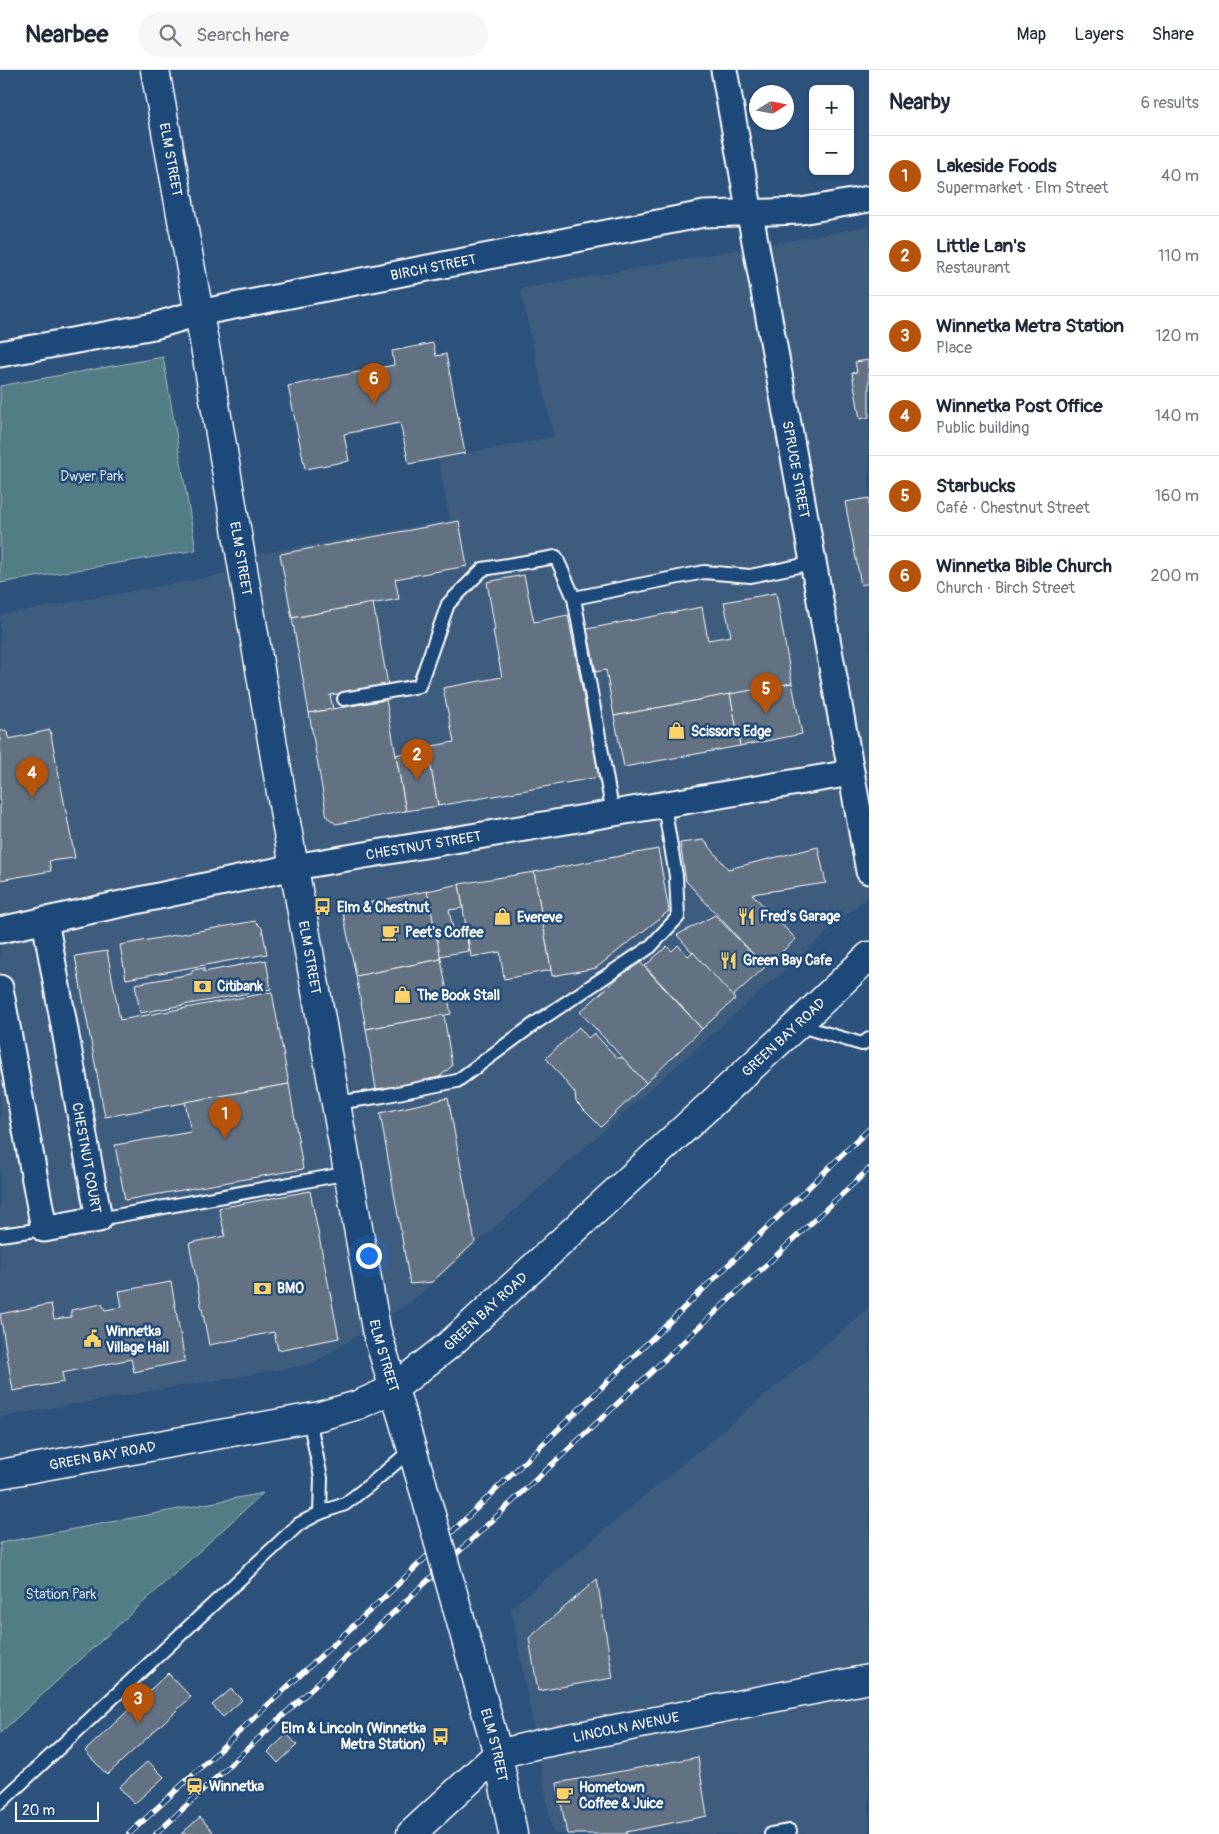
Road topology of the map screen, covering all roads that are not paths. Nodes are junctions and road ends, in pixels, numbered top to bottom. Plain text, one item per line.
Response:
1 (155, 70) edge
2 (724, 70) edge
3 (869, 199) edge
4 (749, 211) junction
5 (198, 313) junction
6 (0, 354) edge
7 (813, 563) junction
8 (574, 598) junction
9 (344, 699) dead end
10 (851, 773) junction
11 (664, 805) junction
12 (612, 814) junction
13 (294, 867) junction
14 (869, 871) edge
15 (45, 920) junction
16 (0, 930) edge
17 (869, 956) edge
18 (0, 988) edge
19 (798, 1024) junction
20 (869, 1039) edge
21 (336, 1103) junction
22 (349, 1174) junction
23 (99, 1219) junction
24 (44, 1230) junction
25 (0, 1235) edge
26 (393, 1389) junction
27 (310, 1418) junction
28 (411, 1450) junction
29 (0, 1474) edge
30 (320, 1513) junction
31 (869, 1679) edge
32 (498, 1754) junction
33 (0, 1803) edge
34 (790, 1830) dead end
35 (411, 1834) edge
36 (513, 1834) edge
37 (770, 1834) edge

1 - 5 street, ELM STREET
2 - 4 street, SPRUCE STREET
3 - 4 street, BIRCH STREET
4 - 5 street, BIRCH STREET
4 - 7 street, SPRUCE STREET
5 - 6 street, BIRCH STREET
5 - 13 street, ELM STREET
7 - 8 lane
7 - 10 street, SPRUCE STREET
8 - 9 lane
8 - 12 lane
10 - 11 street, CHESTNUT STREET
10 - 14 street, SPRUCE STREET
11 - 12 street, CHESTNUT STREET
11 - 21 lane
12 - 13 street, CHESTNUT STREET
13 - 15 street, CHESTNUT STREET
13 - 21 street, ELM STREET
15 - 16 street, CHESTNUT STREET
15 - 23 street, CHESTNUT COURT
17 - 19 street, GREEN BAY ROAD
18 - 24 street
19 - 20 lane
19 - 26 street, GREEN BAY ROAD
21 - 22 street, ELM STREET
22 - 23 lane
22 - 26 street, ELM STREET
23 - 24 street, CHESTNUT COURT
24 - 25 lane
26 - 27 street, GREEN BAY ROAD
26 - 28 street, ELM STREET
27 - 29 street, GREEN BAY ROAD
27 - 30 lane
28 - 30 lane
28 - 32 street, ELM STREET, bridge
30 - 33 lane
31 - 32 street, LINCOLN AVENUE
32 - 35 street, LINCOLN AVENUE
32 - 36 street, ELM STREET
34 - 37 lane

